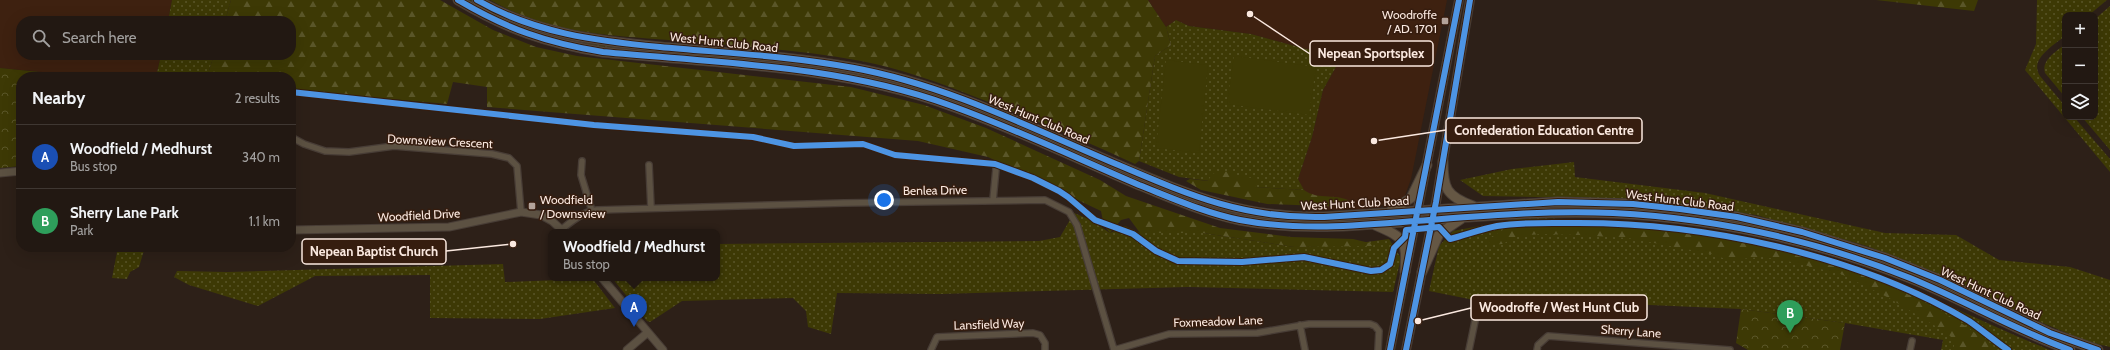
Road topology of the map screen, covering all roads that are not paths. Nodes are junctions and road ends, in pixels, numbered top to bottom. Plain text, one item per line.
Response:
1 (458, 0) edge
2 (478, 0) edge
3 (1459, 0) edge
4 (1470, 0) edge
5 (1450, 48) junction
6 (1461, 49) junction
7 (296, 140) edge
8 (1443, 160) junction
9 (582, 161) dead end
10 (649, 165) dead end
11 (1427, 165) junction
12 (996, 169) dead end
13 (16, 171) edge
14 (0, 173) edge
15 (993, 200) junction
16 (1476, 207) junction
17 (651, 208) junction
18 (1434, 209) junction
19 (592, 210) junction
20 (1417, 210) junction
21 (521, 212) junction
22 (1388, 212) junction
23 (1462, 218) junction
24 (1415, 221) junction
25 (1432, 221) junction
26 (1374, 224) junction
27 (562, 229) edge
28 (564, 229) edge
29 (296, 230) edge
30 (1405, 272) junction
31 (1422, 272) junction
32 (604, 281) edge
33 (1479, 302) dead end
34 (1300, 325) junction
35 (647, 332) junction
36 (1912, 341) dead end
37 (627, 350) edge
38 (663, 350) edge
39 (931, 350) edge
40 (1045, 350) edge
41 (1114, 350) edge
42 (1305, 350) edge
43 (1378, 350) edge
44 (1390, 350) edge
45 (1406, 350) edge
46 (1470, 350) edge
47 (1537, 350) edge
48 (1730, 350) edge
49 (1910, 350) edge
50 (2070, 350) edge
51 (2098, 350) edge

1 - 26 main road, West Hunt Club Road
2 - 22 main road, West Hunt Club Road
3 - 5 main road
4 - 6 main road
5 - 6 main road
5 - 11 main road
6 - 8 main road
7 - 21 street, Downsview Crescent
8 - 16 main road
8 - 18 main road
9 - 19 street
10 - 17 street
11 - 20 main road
11 - 22 main road
12 - 15 street
13 - 14 street
15 - 17 street, Benlea Drive
15 - 41 street, Benlea Drive
16 - 18 main road, West Hunt Club Road
16 - 51 main road, West Hunt Club Road
17 - 19 street, Benlea Drive
18 - 20 main road, West Hunt Club Road
18 - 25 main road
19 - 28 street, Benlea Drive
20 - 22 main road, West Hunt Club Road
20 - 24 main road
21 - 27 street, Woodfield Drive
21 - 29 street, Woodfield Drive
23 - 25 main road, West Hunt Club Road
23 - 31 main road
23 - 50 main road, West Hunt Club Road
24 - 25 main road, West Hunt Club Road
24 - 26 main road, West Hunt Club Road
24 - 30 main road
25 - 31 main road
26 - 30 main road
30 - 44 main road
31 - 45 main road
32 - 35 street
33 - 46 street
34 - 41 street, Foxmeadow Lane
34 - 42 street
34 - 43 street, Foxmeadow Lane
35 - 37 street
35 - 38 street
36 - 49 street
39 - 40 street, Lansfield Way
47 - 48 street, Sherry Lane

